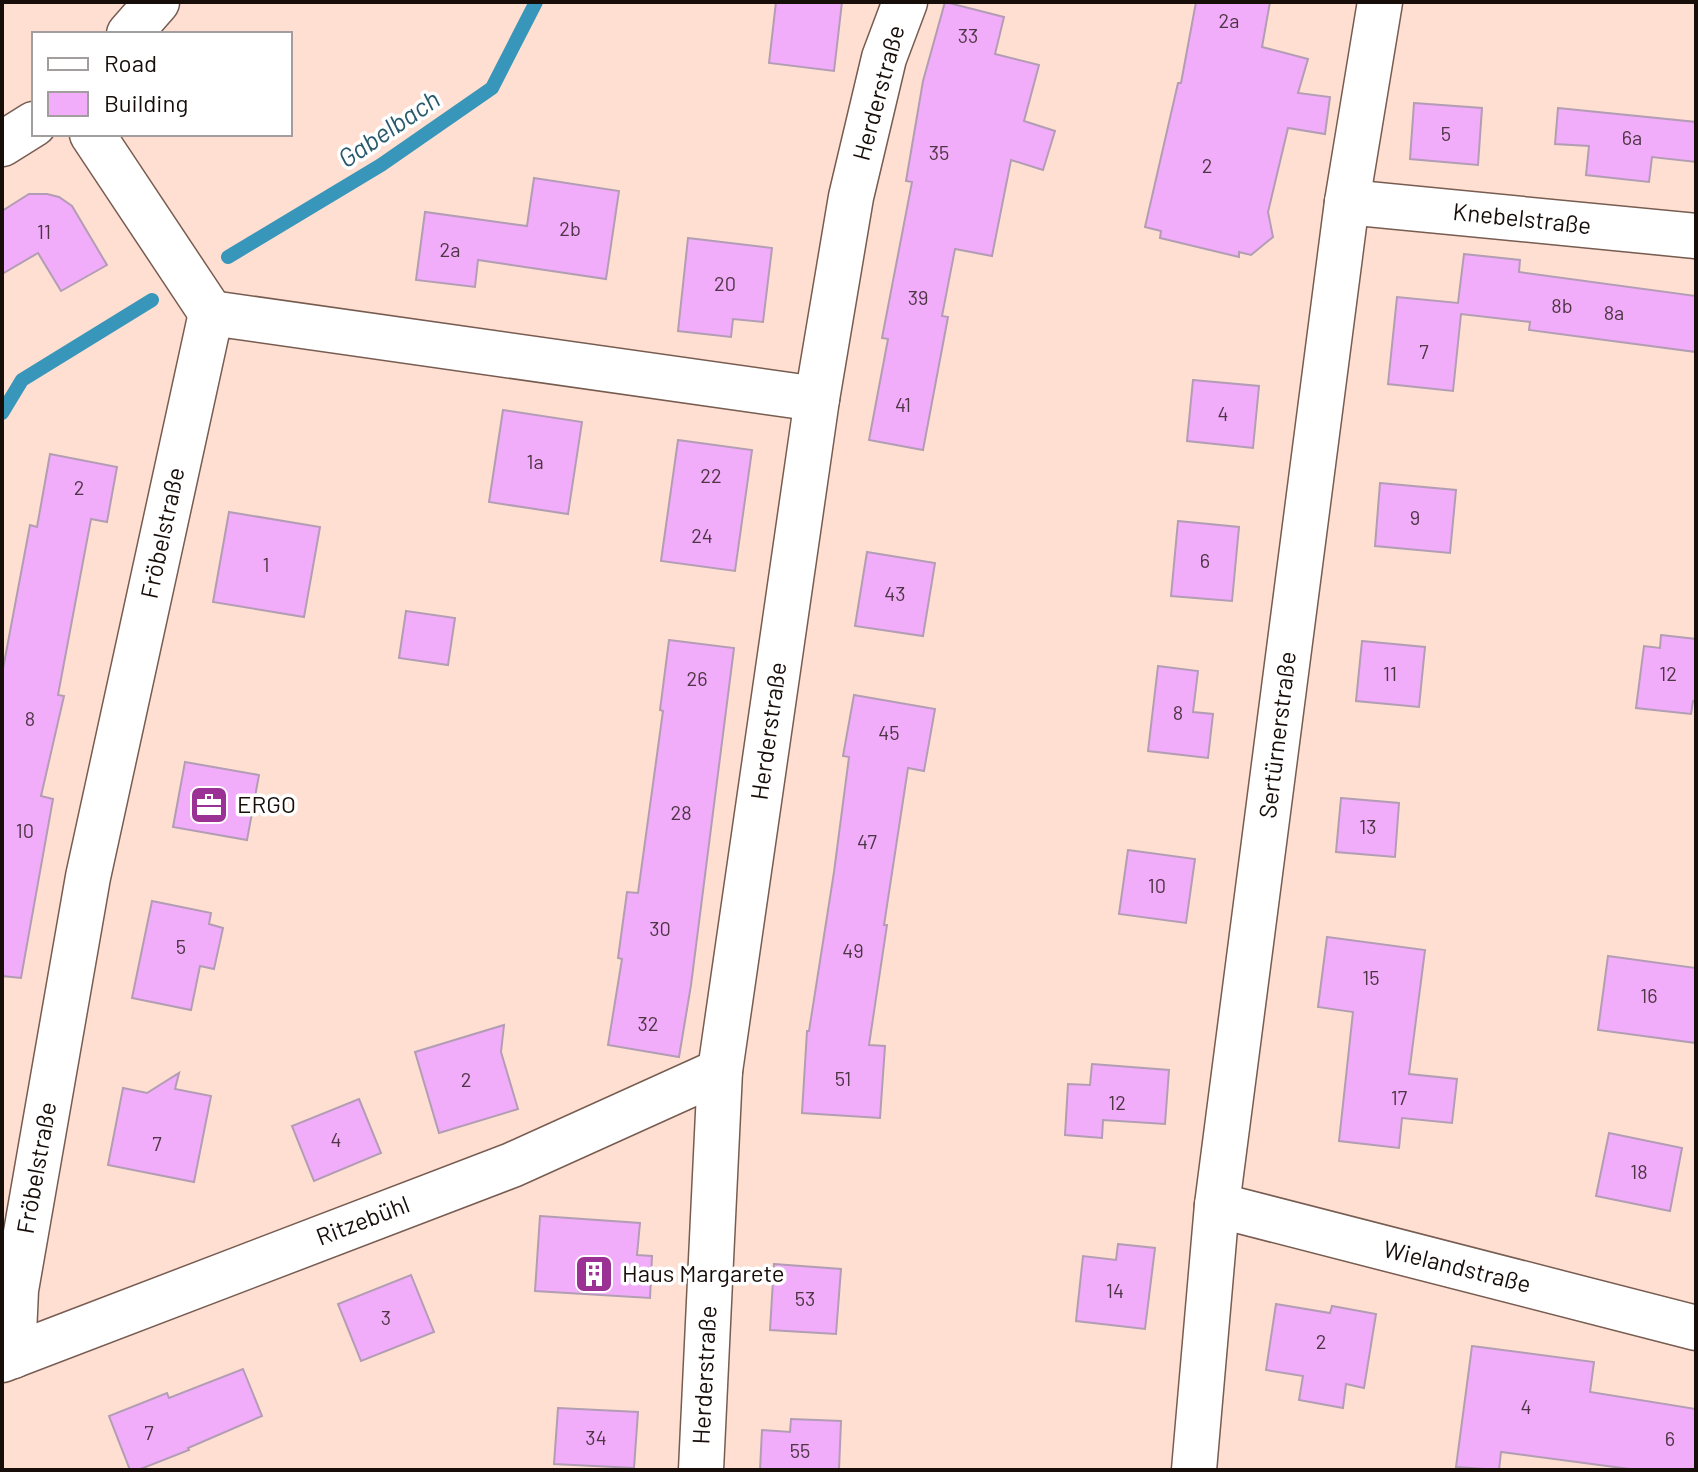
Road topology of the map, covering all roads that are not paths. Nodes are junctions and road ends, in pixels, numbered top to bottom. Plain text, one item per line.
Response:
1 (157, 2) edge
2 (905, 2) edge
3 (1380, 2) edge
4 (131, 32) edge
5 (32, 125) edge
6 (93, 136) edge
7 (2, 144) edge
8 (1347, 202) junction
9 (1696, 236) edge
10 (211, 313) junction
11 (817, 399) junction
12 (720, 1071) junction
13 (1217, 1205) junction
14 (1696, 1328) edge
15 (7, 1358) edge
16 (701, 1470) edge
17 (1194, 1470) edge

1 - 4 street
2 - 11 street, Herderstraße
3 - 8 street, Sertürnerstraße
5 - 7 street
6 - 10 street
8 - 9 street, Knebelstraße
8 - 13 street, Sertürnerstraße
10 - 11 street
10 - 15 street, Fröbelstraße
11 - 12 street, Herderstraße
12 - 15 street, Ritzebühl
12 - 16 street, Herderstraße
13 - 14 street, Wielandstraße
13 - 17 street, Sertürnerstraße

